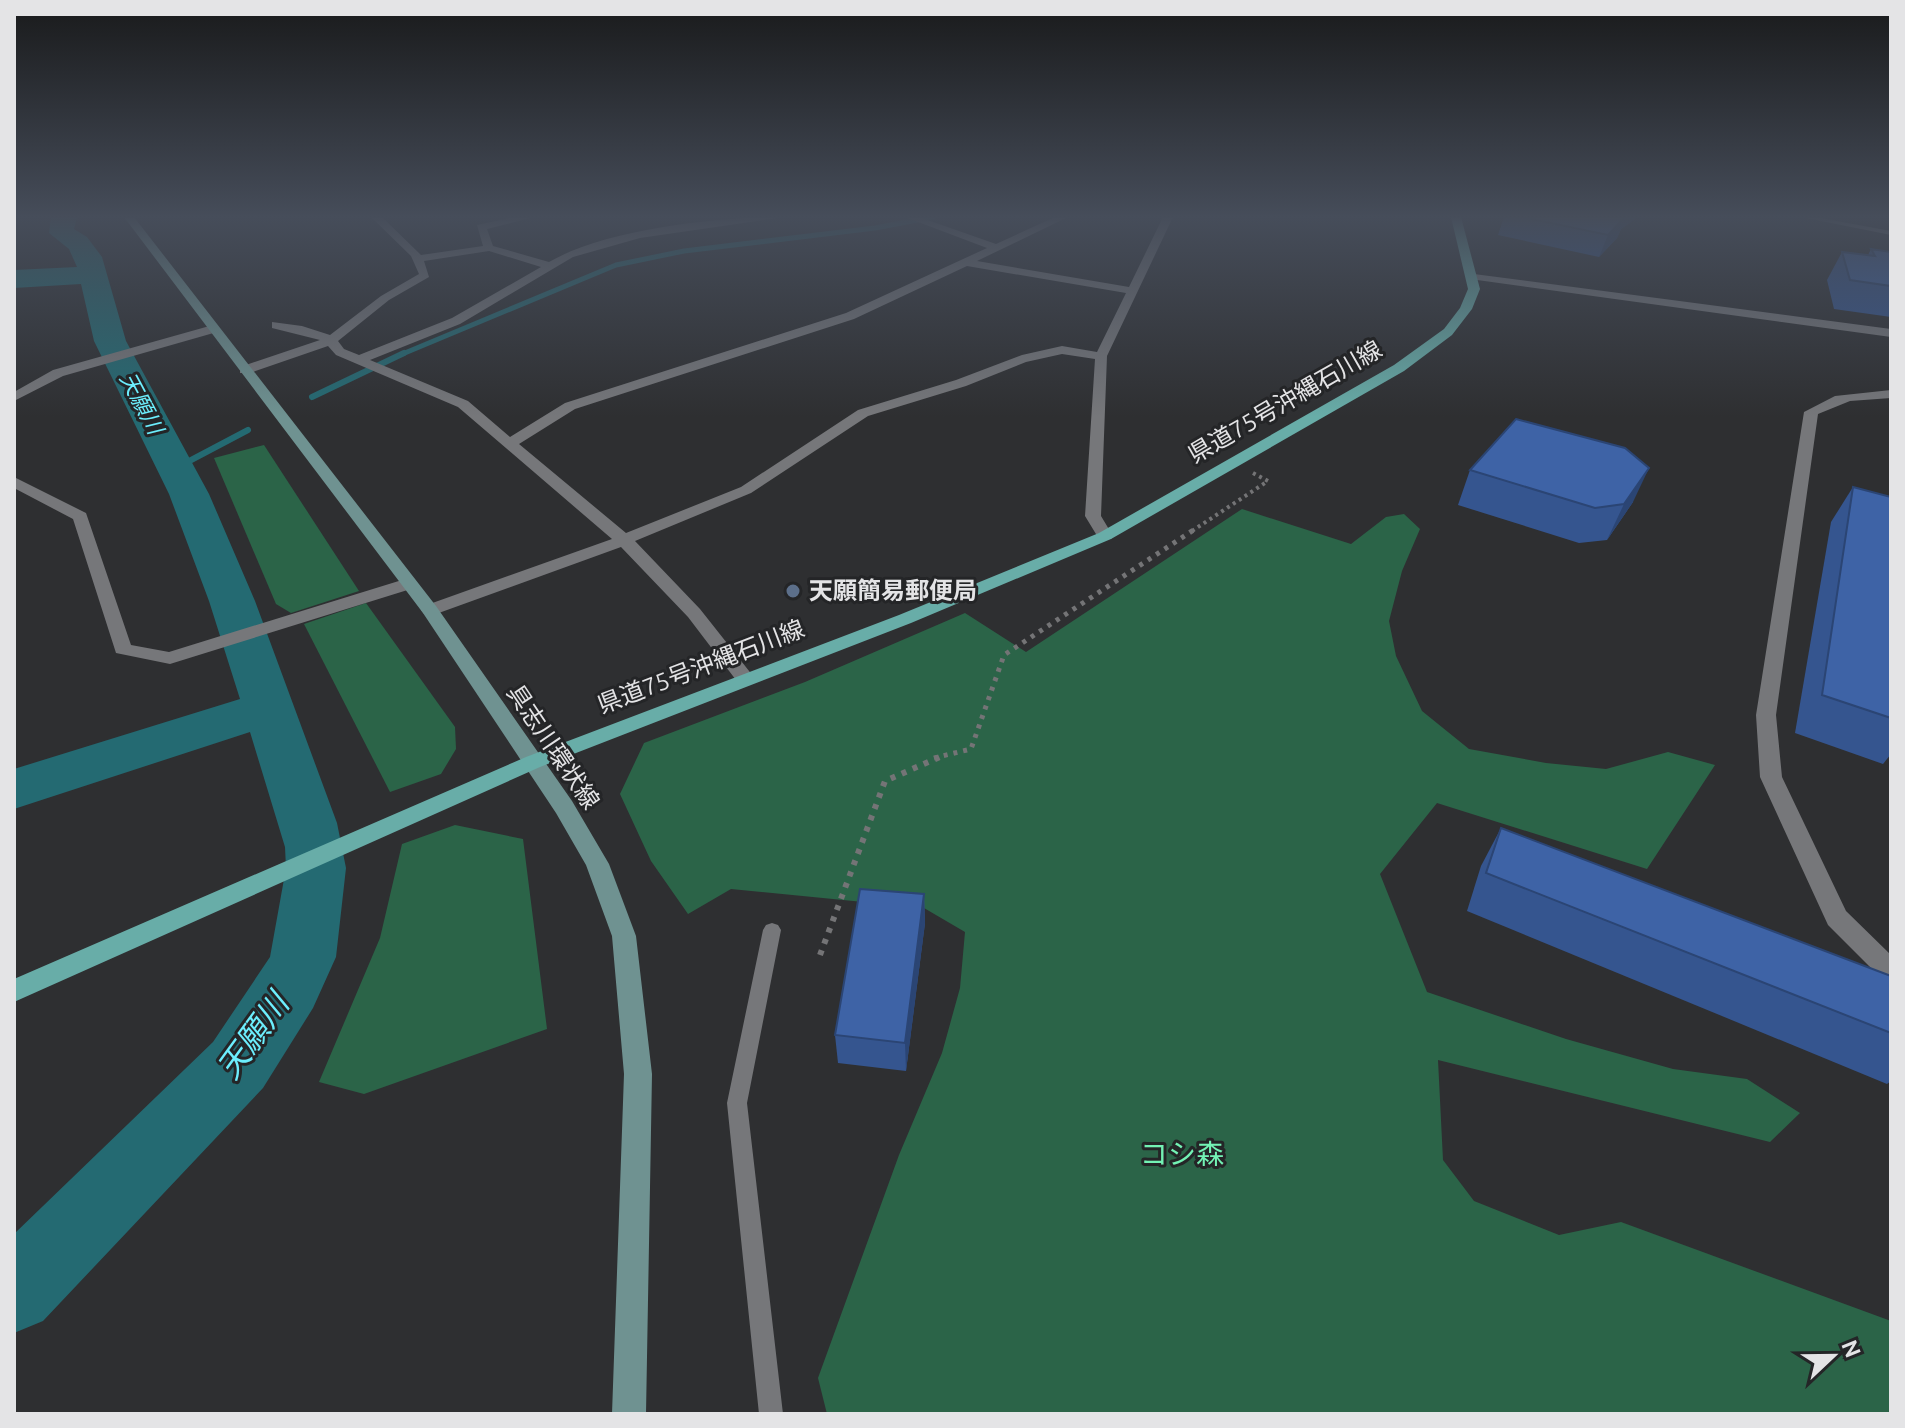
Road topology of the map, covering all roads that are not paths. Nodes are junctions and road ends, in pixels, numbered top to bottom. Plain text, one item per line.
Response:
1 (179, 284) edge
2 (410, 284) edge
3 (520, 284) edge
4 (918, 284) edge
5 (1090, 284) edge
6 (1136, 284) edge
7 (1474, 284) edge
8 (1523, 284) edge
9 (1133, 291) junction
10 (276, 325) dead end
11 (213, 329) junction
12 (1891, 333) edge
13 (330, 341) junction
14 (1101, 356) junction
15 (359, 360) junction
16 (245, 370) junction
17 (1891, 394) edge
18 (14, 397) edge
19 (508, 444) junction
20 (14, 482) edge
21 (1105, 536) junction
22 (624, 540) junction
23 (408, 584) junction
24 (430, 610) junction
25 (746, 680) junction
26 (533, 762) junction
27 (772, 930) dead end
28 (1891, 971) edge
29 (14, 991) edge
30 (629, 1414) edge
31 (771, 1414) edge

1 - 11 main road, 具志川環状線
2 - 13 street
3 - 15 street
4 - 19 street
5 - 9 street
6 - 9 street
7 - 21 main road, 県道75号沖縄石川線
8 - 12 street
9 - 14 street
10 - 13 street
11 - 16 main road, 具志川環状線
11 - 18 street
13 - 15 street
13 - 16 street
14 - 21 street
14 - 22 street
15 - 19 street
16 - 23 main road, 具志川環状線
17 - 28 street
19 - 22 street
20 - 23 street
21 - 25 main road, 県道75号沖縄石川線
22 - 24 street
22 - 25 street
23 - 24 main road, 具志川環状線
24 - 26 main road, 具志川環状線
25 - 26 main road, 県道75号沖縄石川線
26 - 29 main road, 県道75号沖縄石川線
26 - 30 main road, 具志川環状線
27 - 31 lane

